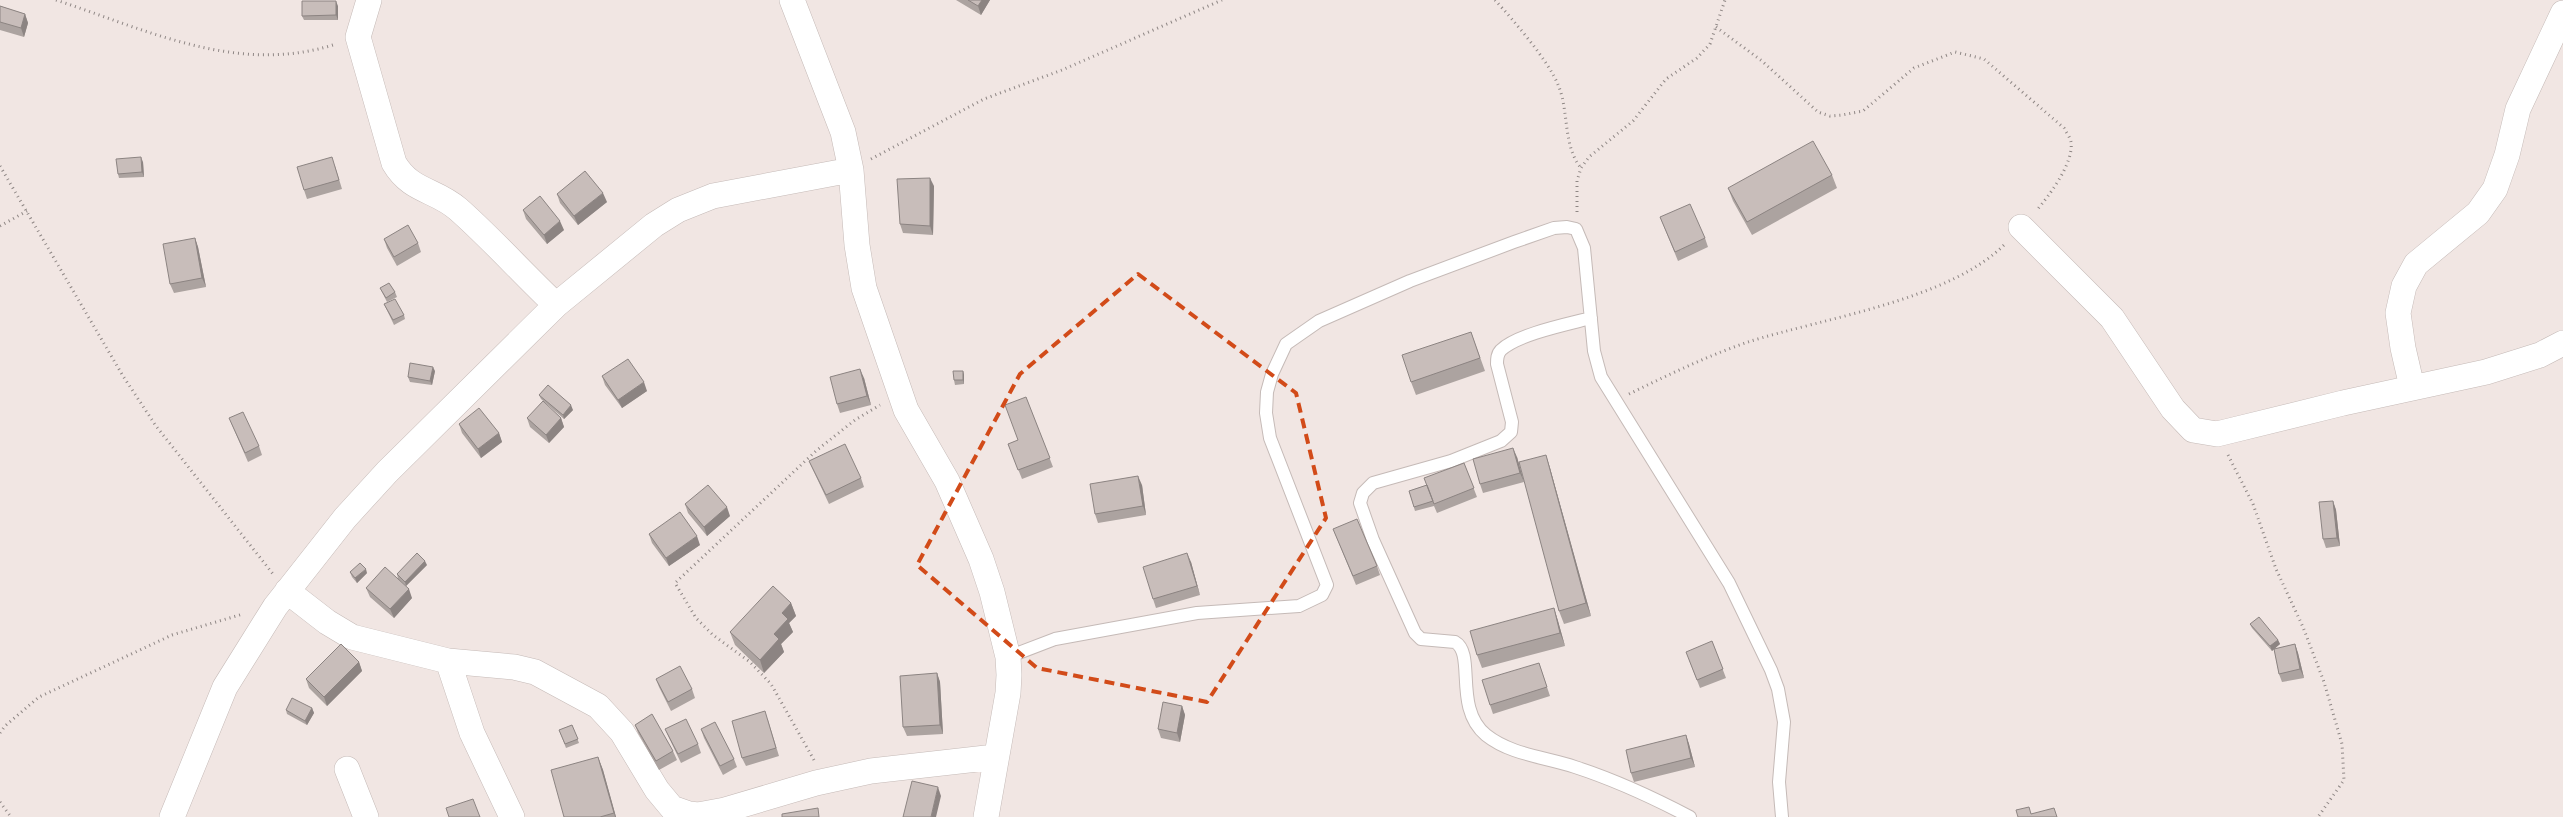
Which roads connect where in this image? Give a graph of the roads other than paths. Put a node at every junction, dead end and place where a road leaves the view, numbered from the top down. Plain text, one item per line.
1 (368, 0) edge
2 (792, 0) edge
3 (2563, 13) edge
4 (851, 170) junction
5 (2021, 228) road end
6 (556, 306) junction
7 (1591, 318) junction
8 (2563, 343) edge
9 (2412, 387) junction
10 (281, 600) junction
11 (1008, 657) junction
12 (448, 661) junction
13 (995, 757) junction
14 (346, 769) dead end
15 (172, 817) edge
16 (366, 817) edge
17 (512, 817) edge
18 (986, 817) edge
19 (1690, 817) edge
20 (1782, 817) edge

1 - 6 street
2 - 4 street
3 - 9 street
4 - 6 street
4 - 11 street
5 - 9 street
6 - 10 street
7 - 11 lane
7 - 19 lane
7 - 20 lane
8 - 9 street
10 - 12 street
10 - 15 street
11 - 13 street
12 - 13 street
12 - 17 street
13 - 18 street
14 - 16 street

